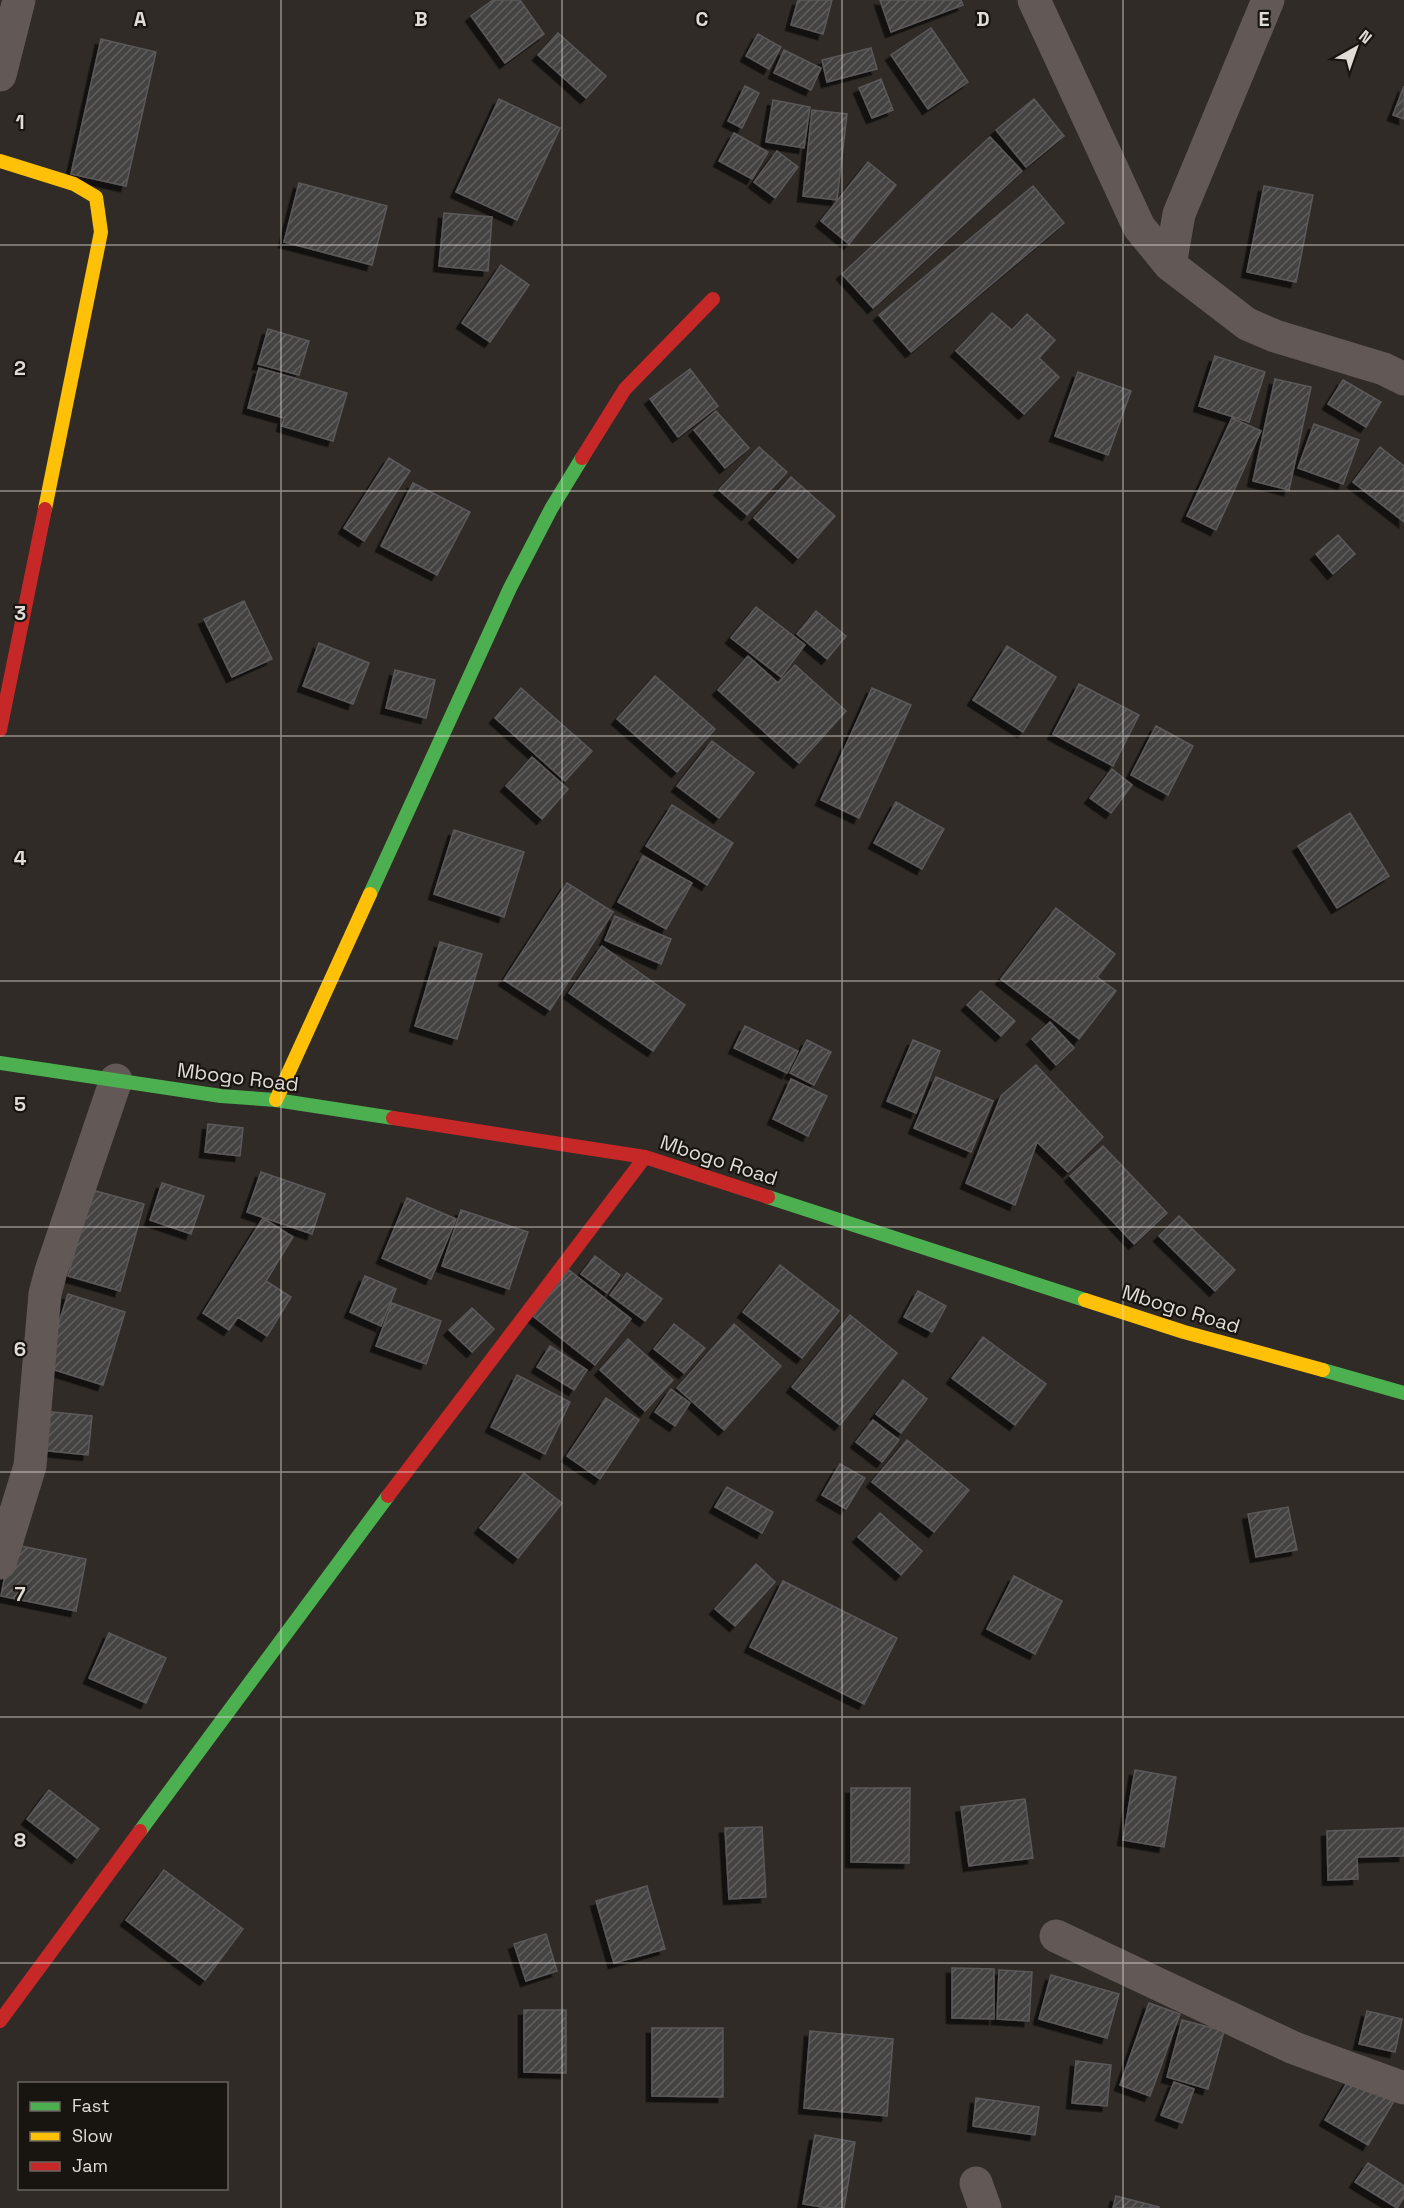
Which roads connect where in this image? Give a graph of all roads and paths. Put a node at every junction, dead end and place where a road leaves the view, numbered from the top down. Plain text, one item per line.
1 (19, 0) edge
2 (1034, 0) edge
3 (1268, 0) edge
4 (0, 75) edge
5 (0, 161) edge
6 (1170, 266) junction
7 (713, 299) dead end
8 (1404, 379) edge
9 (0, 730) edge
10 (0, 1063) edge
11 (116, 1080) junction
12 (276, 1100) junction
13 (645, 1157) junction
14 (1404, 1393) edge
15 (0, 1563) edge
16 (1056, 1936) dead end
17 (0, 2021) edge
18 (1404, 2088) edge

1 - 4 street
2 - 6 street
3 - 6 street
5 - 9 street
6 - 8 street
7 - 12 street
10 - 11 street, Mbogo Road
11 - 12 street, Mbogo Road
11 - 15 street
12 - 13 street, Mbogo Road
13 - 14 street, Mbogo Road
13 - 17 street
16 - 18 street

